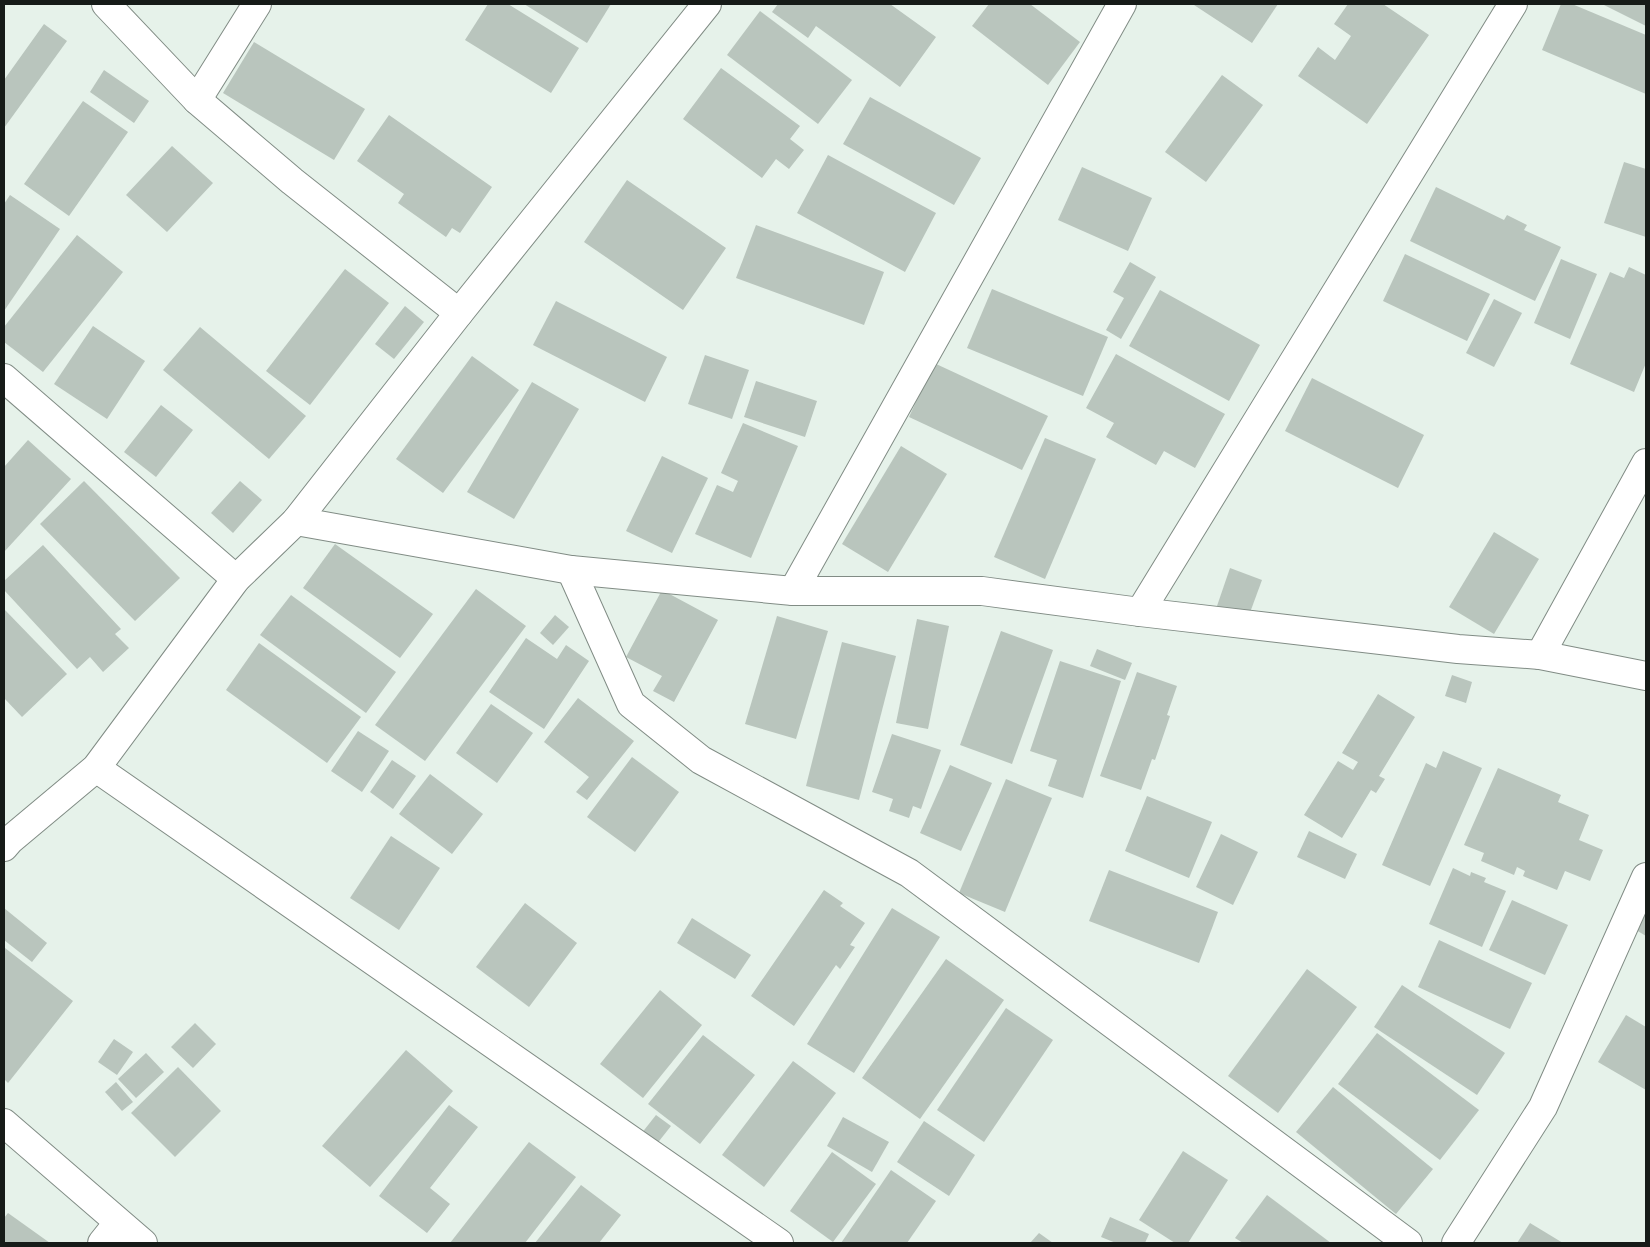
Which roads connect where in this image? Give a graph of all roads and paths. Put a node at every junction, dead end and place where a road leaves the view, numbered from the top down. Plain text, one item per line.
1 (106, 4) edge
2 (257, 4) edge
3 (707, 4) edge
4 (1122, 4) edge
5 (1513, 4) edge
6 (197, 100) junction
7 (459, 313) junction
8 (4, 378) edge
9 (1646, 463) edge
10 (296, 520) junction
11 (571, 570) junction
12 (236, 579) junction
13 (793, 591) junction
14 (1140, 612) junction
15 (1540, 655) junction
16 (1646, 676) edge
17 (96, 768) junction
18 (6, 841) edge
19 (1646, 877) edge
20 (4, 1123) edge
21 (110, 1233) edge
22 (143, 1243) edge
23 (779, 1243) edge
24 (1408, 1243) edge
25 (1456, 1243) edge

1 - 6 street
2 - 6 street
3 - 7 street
4 - 13 street
5 - 14 street
6 - 7 street
7 - 10 street
8 - 12 street
9 - 15 street
10 - 11 street
10 - 12 street
11 - 13 street
11 - 24 street
12 - 17 street
13 - 14 street
14 - 15 street
15 - 16 street
17 - 18 street
17 - 23 street
19 - 25 street
20 - 21 street
21 - 22 street

